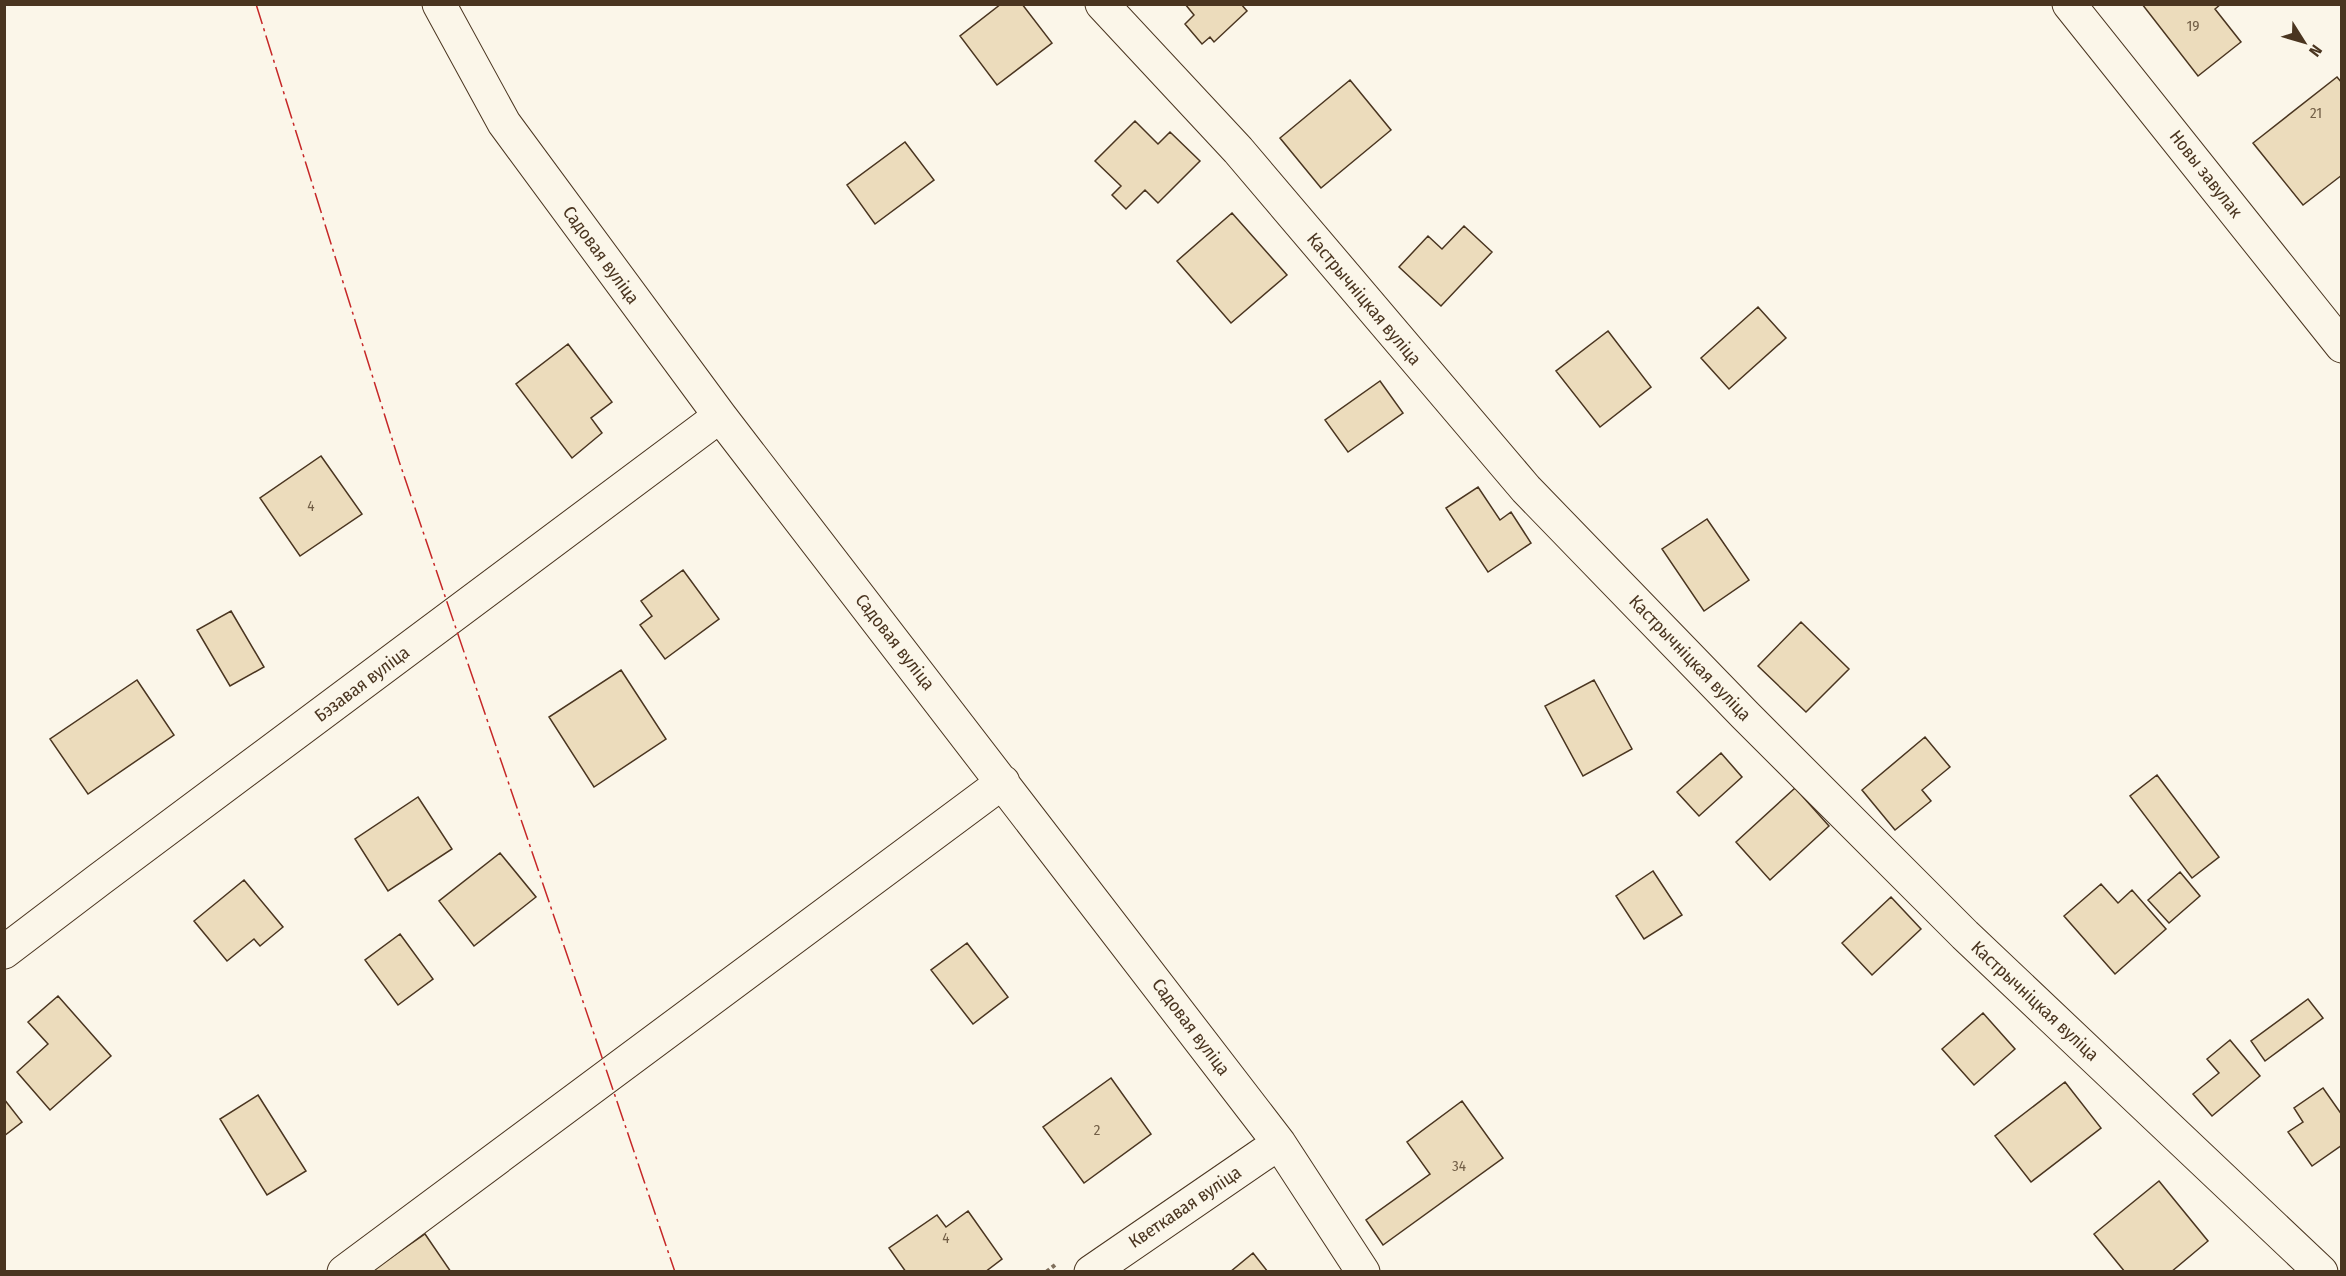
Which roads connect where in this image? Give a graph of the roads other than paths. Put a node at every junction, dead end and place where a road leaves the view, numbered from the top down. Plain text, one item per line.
1 (439, 4) edge
2 (1102, 4) edge
3 (2069, 4) edge
4 (2342, 346) edge
5 (720, 416) junction
6 (1003, 782) junction
7 (4, 952) edge
8 (1279, 1143) junction
9 (344, 1272) edge
10 (1090, 1272) edge
11 (1363, 1272) edge
12 (2321, 1272) edge

1 - 5 street, Садовая вуліца
2 - 12 street, Кастрычніцкая вуліца
3 - 4 street, Новы завулак
5 - 6 street, Садовая вуліца
5 - 7 street, Бэзавая вуліца
6 - 8 street, Садовая вуліца
6 - 9 street
8 - 10 street, Кветкавая вуліца
8 - 11 street, Садовая вуліца

